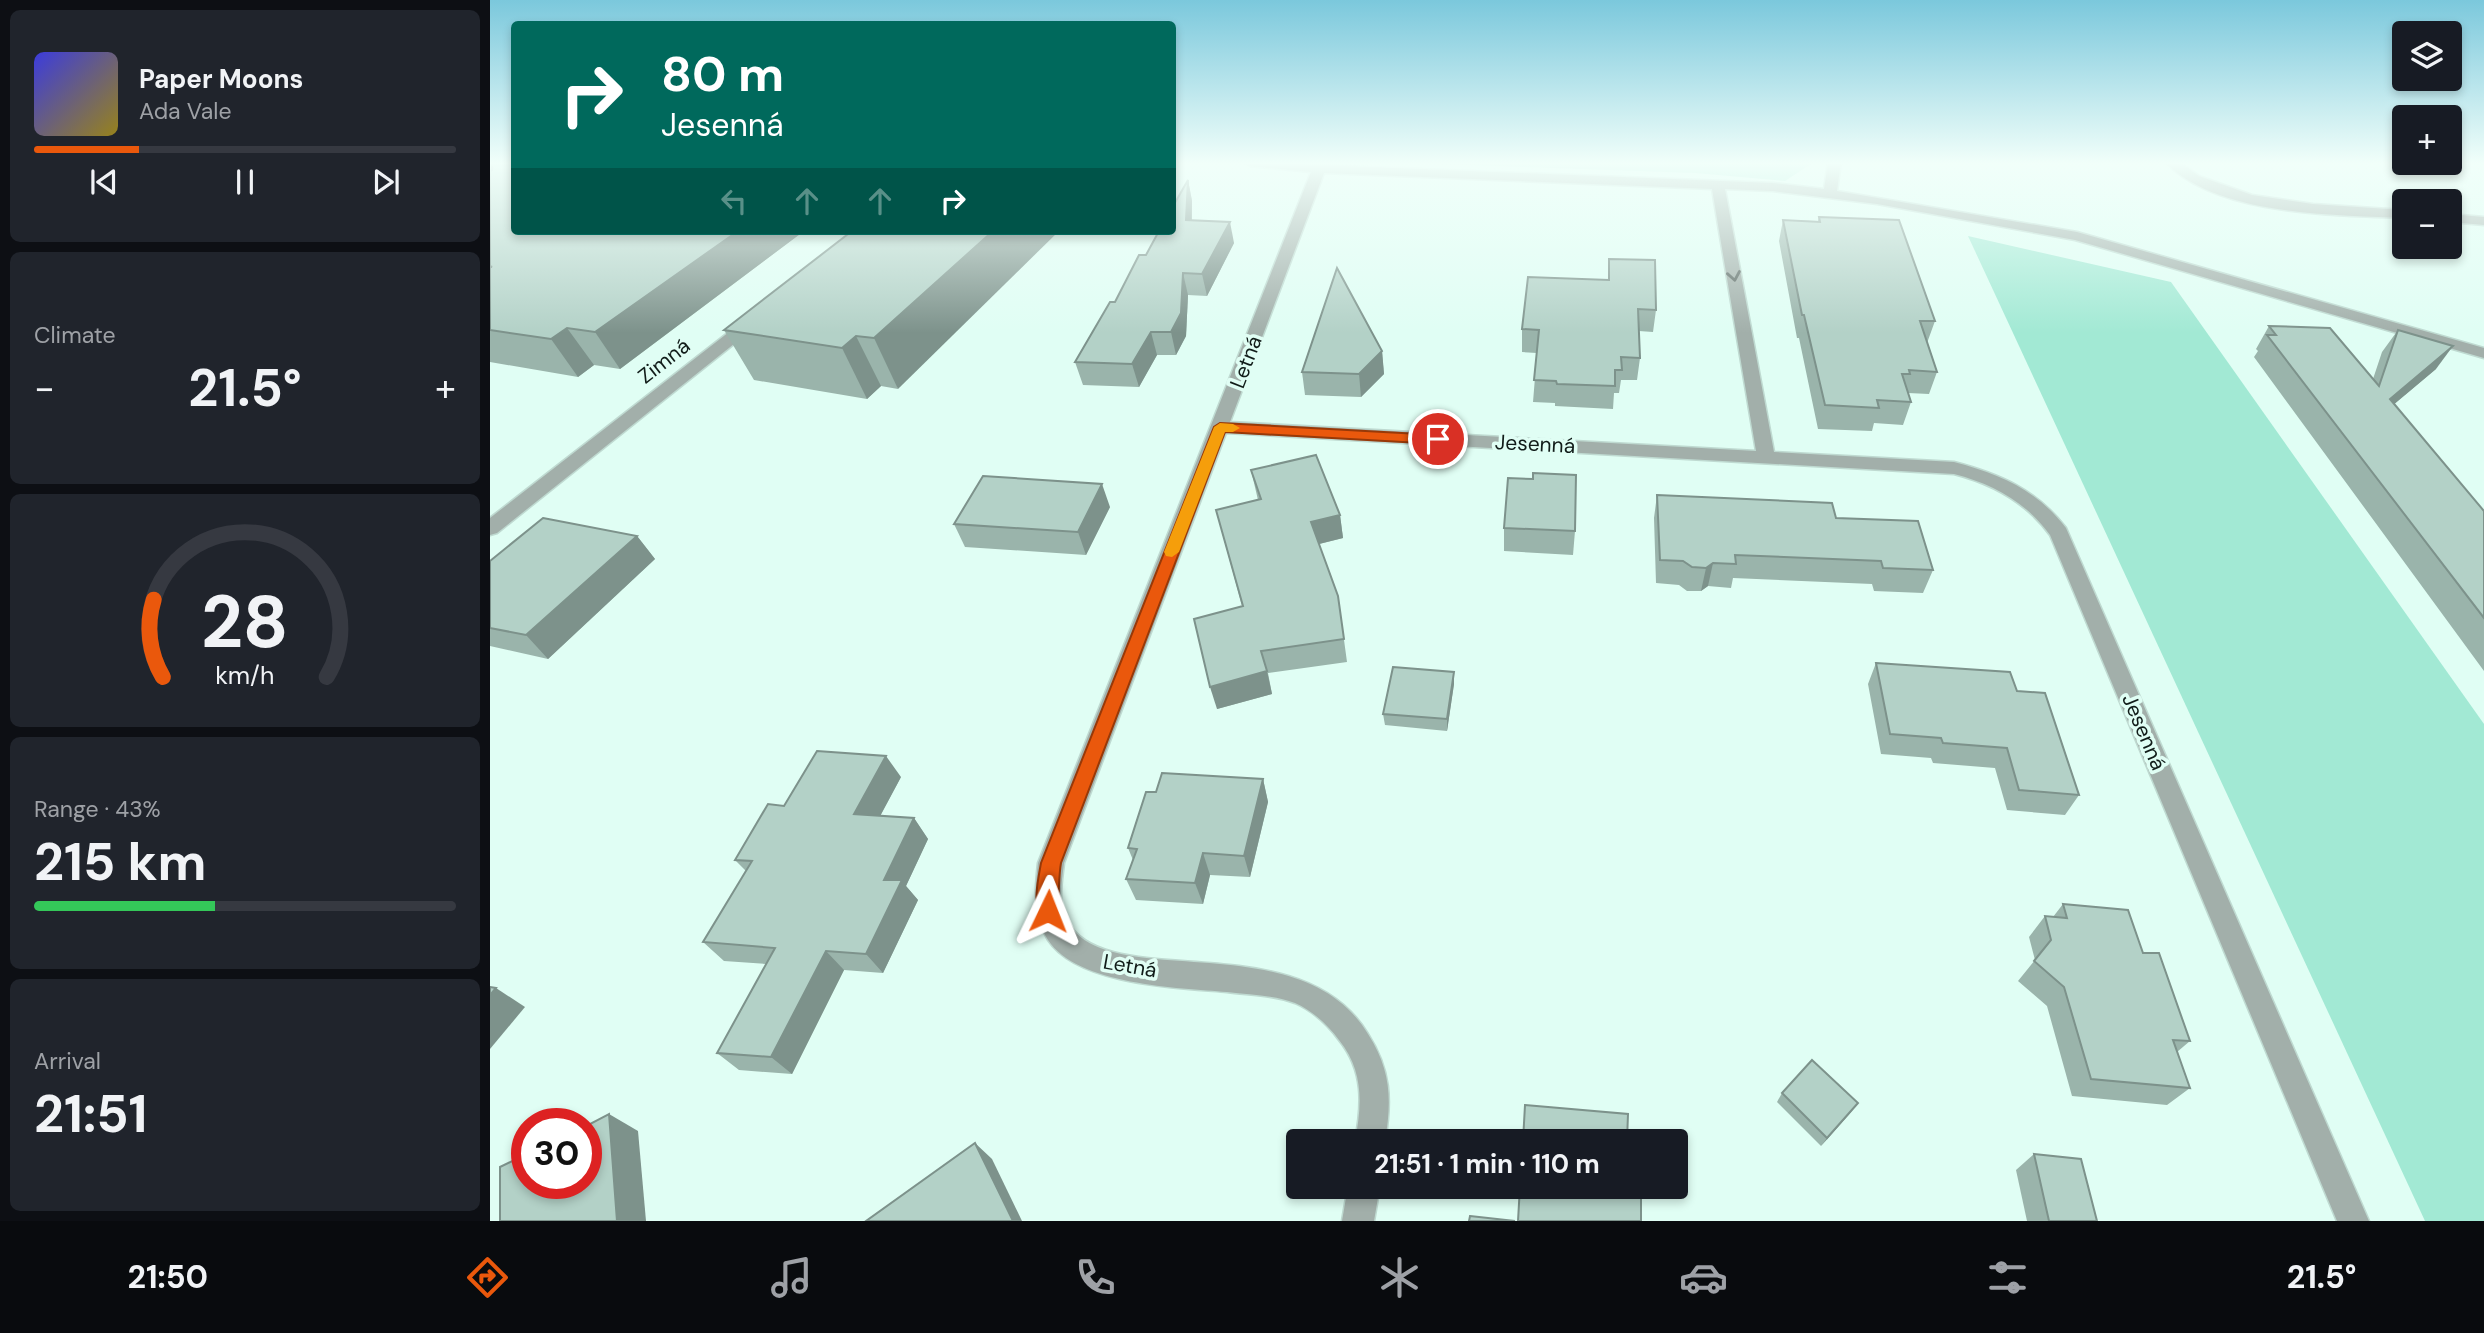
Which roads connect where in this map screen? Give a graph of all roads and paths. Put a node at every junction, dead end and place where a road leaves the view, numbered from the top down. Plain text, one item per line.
1 (1300, 219) edge
2 (1724, 219) edge
3 (1979, 219) edge
4 (2462, 219) edge
5 (2484, 221) edge
6 (769, 308) edge
7 (2484, 353) edge
8 (1220, 427) junction
9 (1766, 457) junction
10 (490, 528) edge
11 (1372, 1129) edge
12 (1362, 1199) edge
13 (1358, 1221) edge
14 (2353, 1221) edge

1 - 8 street, Letná
2 -> 9 street
3 - 7 street
4 - 5 street
6 - 10 street, Zimná
8 - 9 street, Jesenná
8 - 11 street, Letná
9 - 14 street, Jesenná
12 - 13 street

